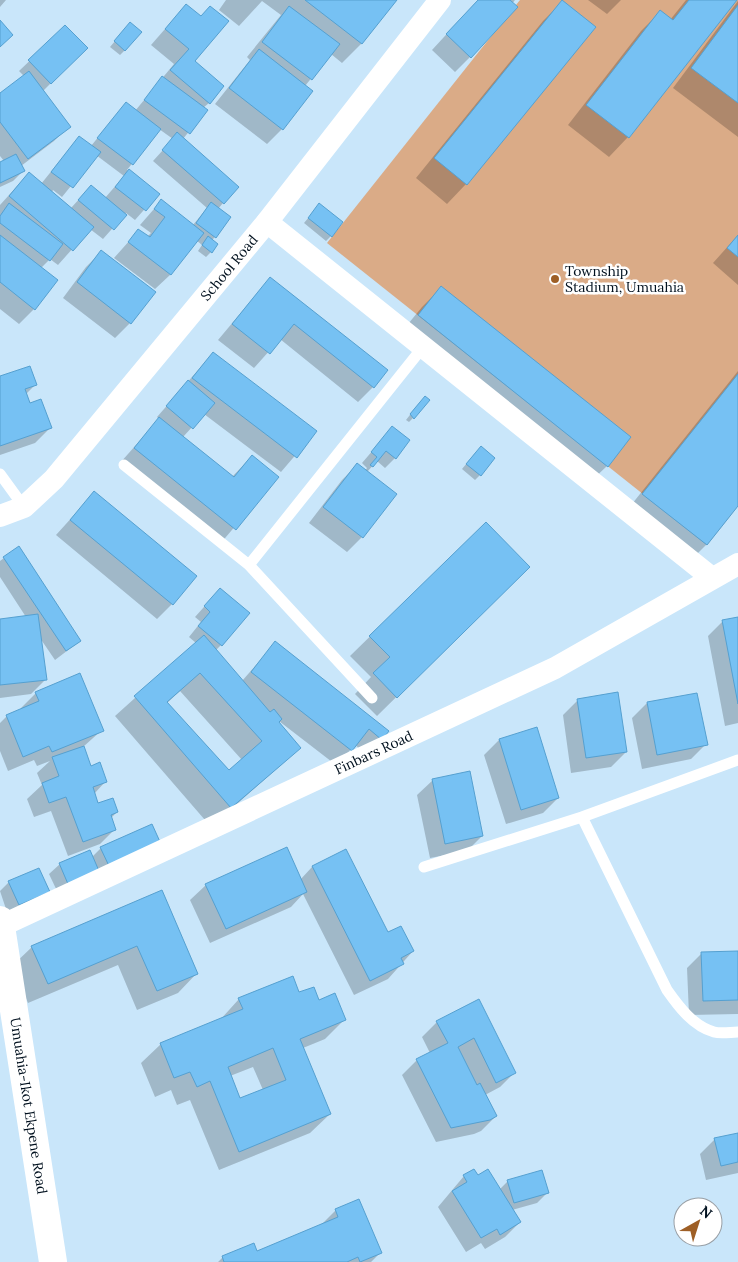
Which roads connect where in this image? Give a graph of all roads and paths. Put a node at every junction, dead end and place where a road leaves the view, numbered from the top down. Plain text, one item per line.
1 (440, 0) edge
2 (267, 222) junction
3 (423, 347) junction
4 (124, 465) dead end
5 (0, 474) edge
6 (24, 508) junction
7 (0, 516) edge
8 (738, 564) edge
9 (249, 565) junction
10 (712, 578) junction
11 (372, 698) dead end
12 (738, 760) edge
13 (582, 817) junction
14 (424, 866) dead end
15 (1, 923) edge
16 (738, 1032) edge
17 (53, 1262) edge

1 - 2 street, School Road
2 - 3 street
2 - 6 street, School Road
3 - 9 lane
3 - 10 street
4 - 9 lane
5 - 6 lane
6 - 7 street, School Road
8 - 10 street, Finbars Road
9 - 11 lane
10 - 15 street, Finbars Road
12 - 13 lane
13 - 14 lane
13 - 16 lane
15 - 17 main road, Umuahia-Ikot Ekpene Road

